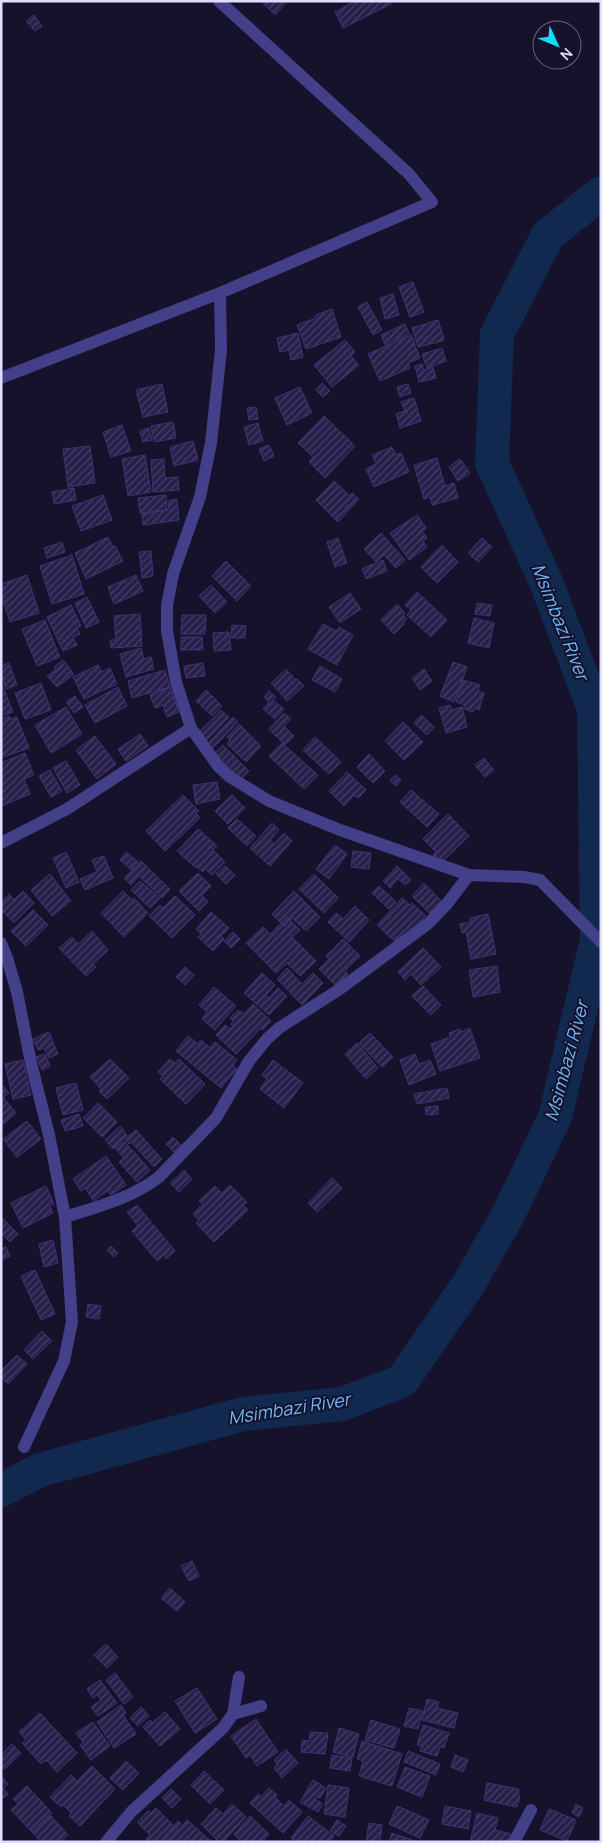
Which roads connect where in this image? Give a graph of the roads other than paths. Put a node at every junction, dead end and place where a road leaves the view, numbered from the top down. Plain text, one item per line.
1 (219, 1) edge
2 (220, 293) junction
3 (1, 378) edge
4 (191, 728) junction
5 (1, 843) edge
6 (469, 875) junction
7 (601, 942) edge
8 (1, 943) edge
9 (65, 1217) junction
10 (24, 1447) dead end
11 (239, 1677) dead end
12 (261, 1706) dead end
13 (233, 1714) junction
14 (531, 1810) dead end
15 (106, 1842) edge
16 (514, 1842) edge

1 - 2 street
2 - 3 street
2 - 4 street
4 - 5 street
4 - 6 street
6 - 7 street
6 - 9 street
8 - 9 street
9 - 10 street
11 - 13 street
12 - 13 street
13 - 15 street
14 - 16 street

